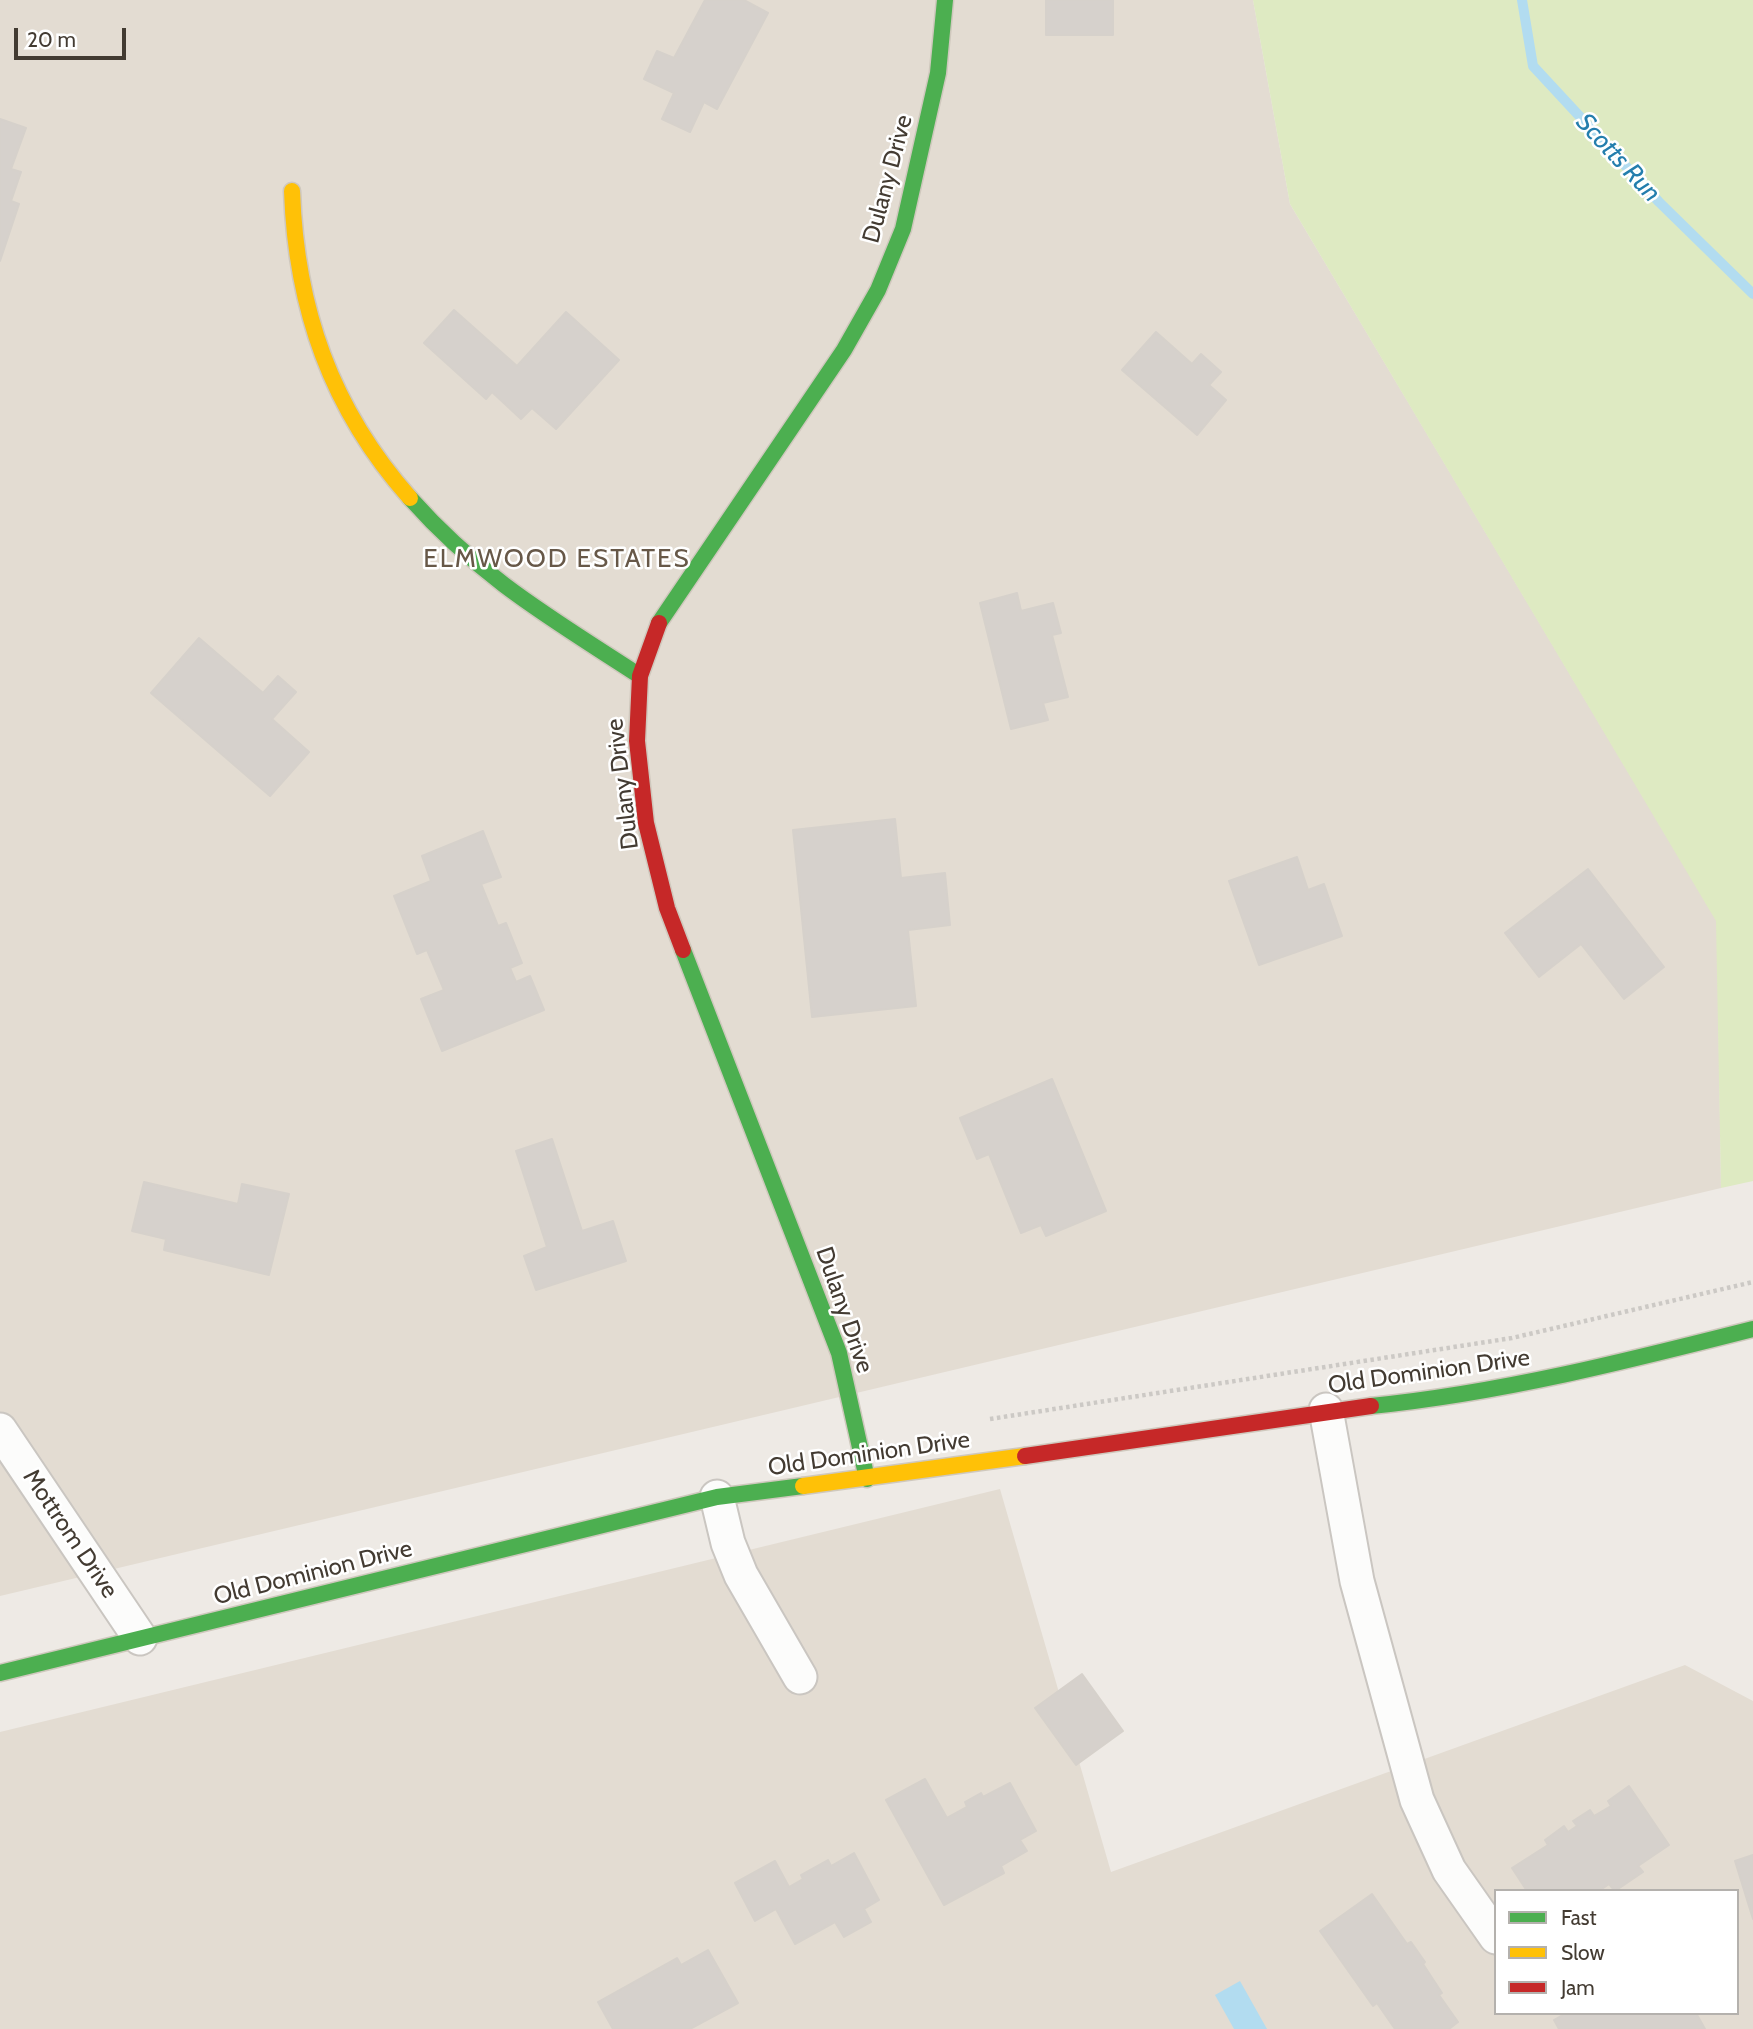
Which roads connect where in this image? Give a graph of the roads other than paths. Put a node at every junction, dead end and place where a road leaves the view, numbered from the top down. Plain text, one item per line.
1 (945, 0) edge
2 (292, 191) dead end
3 (640, 676) junction
4 (1753, 1329) edge
5 (1326, 1410) junction
6 (0, 1430) edge
7 (867, 1479) junction
8 (717, 1497) junction
9 (140, 1638) junction
10 (0, 1673) edge
11 (800, 1677) dead end
12 (1494, 1934) edge

1 - 3 street, Dulany Drive
2 - 3 street
3 - 7 street, Dulany Drive
4 - 5 street, Old Dominion Drive
5 - 7 street, Old Dominion Drive
5 - 12 street
6 - 9 street, Mottrom Drive
7 - 8 street, Old Dominion Drive
8 - 9 street, Old Dominion Drive
8 - 11 street
9 - 10 street, Old Dominion Drive

